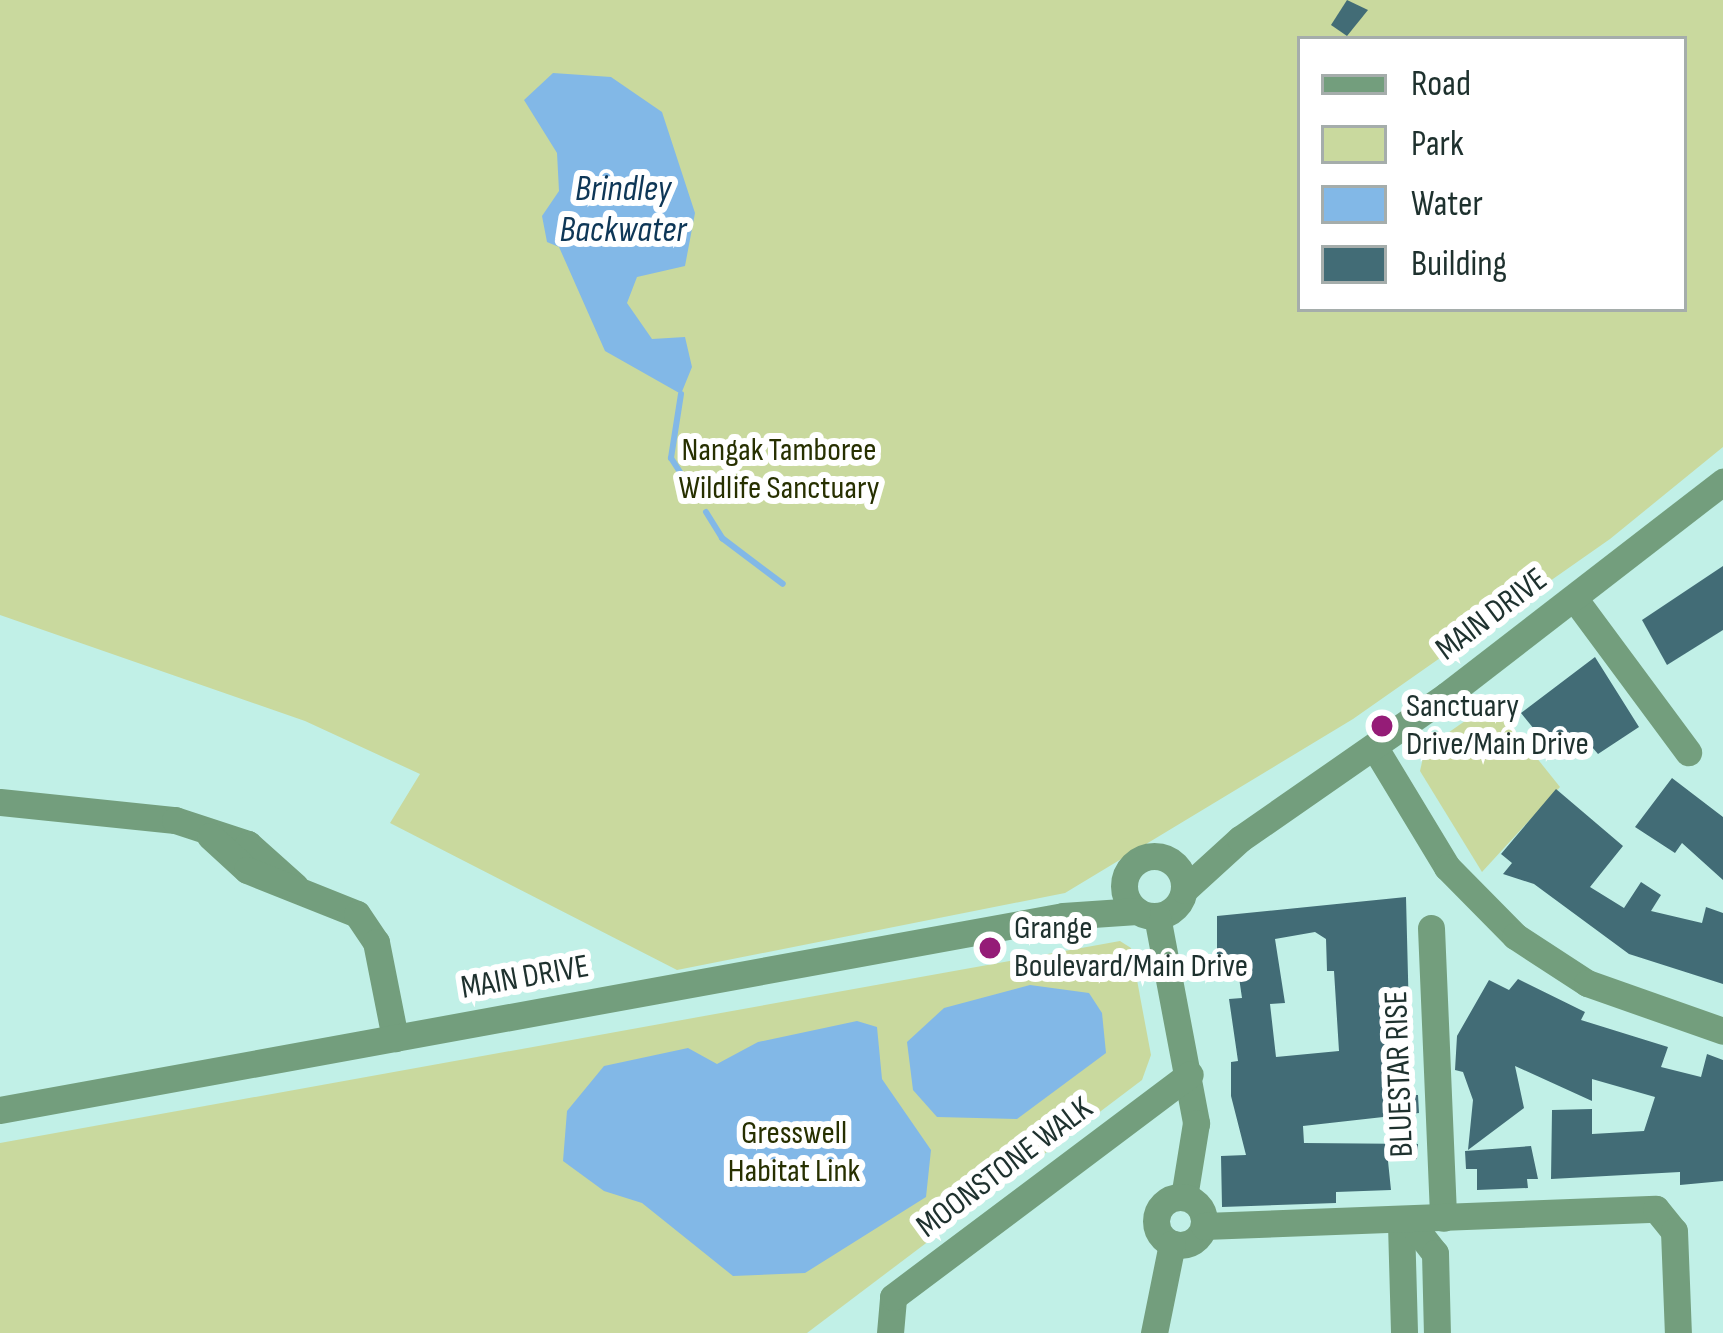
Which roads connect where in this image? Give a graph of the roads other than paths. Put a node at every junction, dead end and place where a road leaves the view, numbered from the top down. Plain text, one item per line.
1 (1723, 482) edge
2 (1574, 598) junction
3 (1375, 748) junction
4 (1688, 752) dead end
5 (0, 802) edge
6 (1240, 839) junction
7 (1167, 859) junction
8 (1123, 884) junction
9 (1184, 890) junction
10 (1147, 914) junction
11 (1063, 916) junction
12 (1431, 928) dead end
13 (1723, 1031) edge
14 (395, 1038) junction
15 (1190, 1075) junction
16 (0, 1110) edge
17 (1184, 1197) junction
18 (1443, 1218) junction
19 (1407, 1224) junction
20 (1204, 1226) junction
21 (1172, 1244) junction
22 (890, 1333) edge
23 (1154, 1333) edge
24 (1404, 1333) edge
25 (1437, 1333) edge
26 (1678, 1333) edge

1 - 2 street, MAIN DRIVE
2 - 3 street, MAIN DRIVE
2 - 4 street
3 - 6 street, MAIN DRIVE
3 - 13 street
5 - 14 street
6 - 7 street, MAIN DRIVE
6 - 9 street, MAIN DRIVE
7 - 8 street
7 - 9 street
8 - 10 street
8 - 11 street, MAIN DRIVE
9 - 10 street
10 - 11 street, MAIN DRIVE
10 - 15 street
11 - 14 street, MAIN DRIVE
12 - 18 street, BLUESTAR RISE
14 - 16 street, MAIN DRIVE
15 - 17 street
15 - 22 street, MOONSTONE WALK
17 - 20 street
17 - 21 street
18 - 19 street
18 - 26 street
19 - 20 street
19 - 24 street
19 - 25 street
20 - 21 street
21 - 23 street

